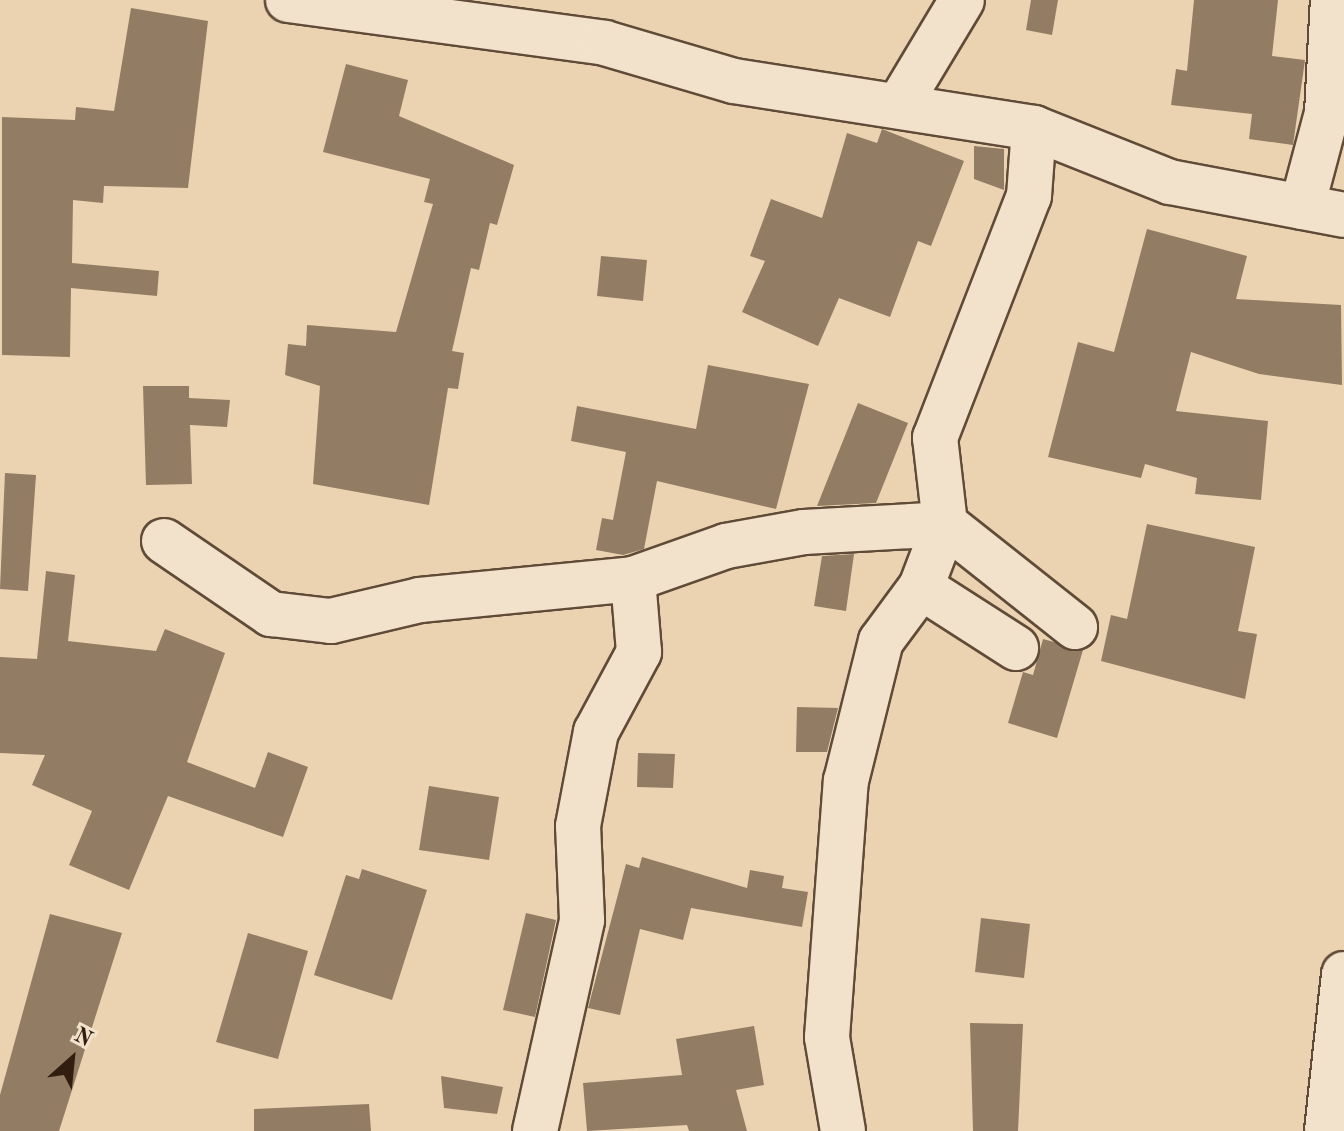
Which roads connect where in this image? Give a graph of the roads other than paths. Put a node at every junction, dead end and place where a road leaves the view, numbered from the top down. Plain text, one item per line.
1 (288, 0) edge
2 (962, 0) edge
3 (1333, 0) edge
4 (899, 105) junction
5 (1034, 128) junction
6 (1302, 207) junction
7 (1344, 215) edge
8 (945, 524) junction
9 (164, 541) dead end
10 (633, 579) junction
11 (921, 587) junction
12 (1075, 627) dead end
13 (1016, 648) dead end
14 (1344, 974) edge
15 (535, 1131) edge
16 (843, 1131) edge
17 (1327, 1131) edge

1 - 4 street
2 - 4 street
3 - 6 street
4 - 5 street
5 - 6 street
5 - 8 street
6 - 7 street
8 - 10 street
8 - 11 street
8 - 12 street
9 - 10 street
10 - 15 street
11 - 13 street
11 - 16 street
14 - 17 street

